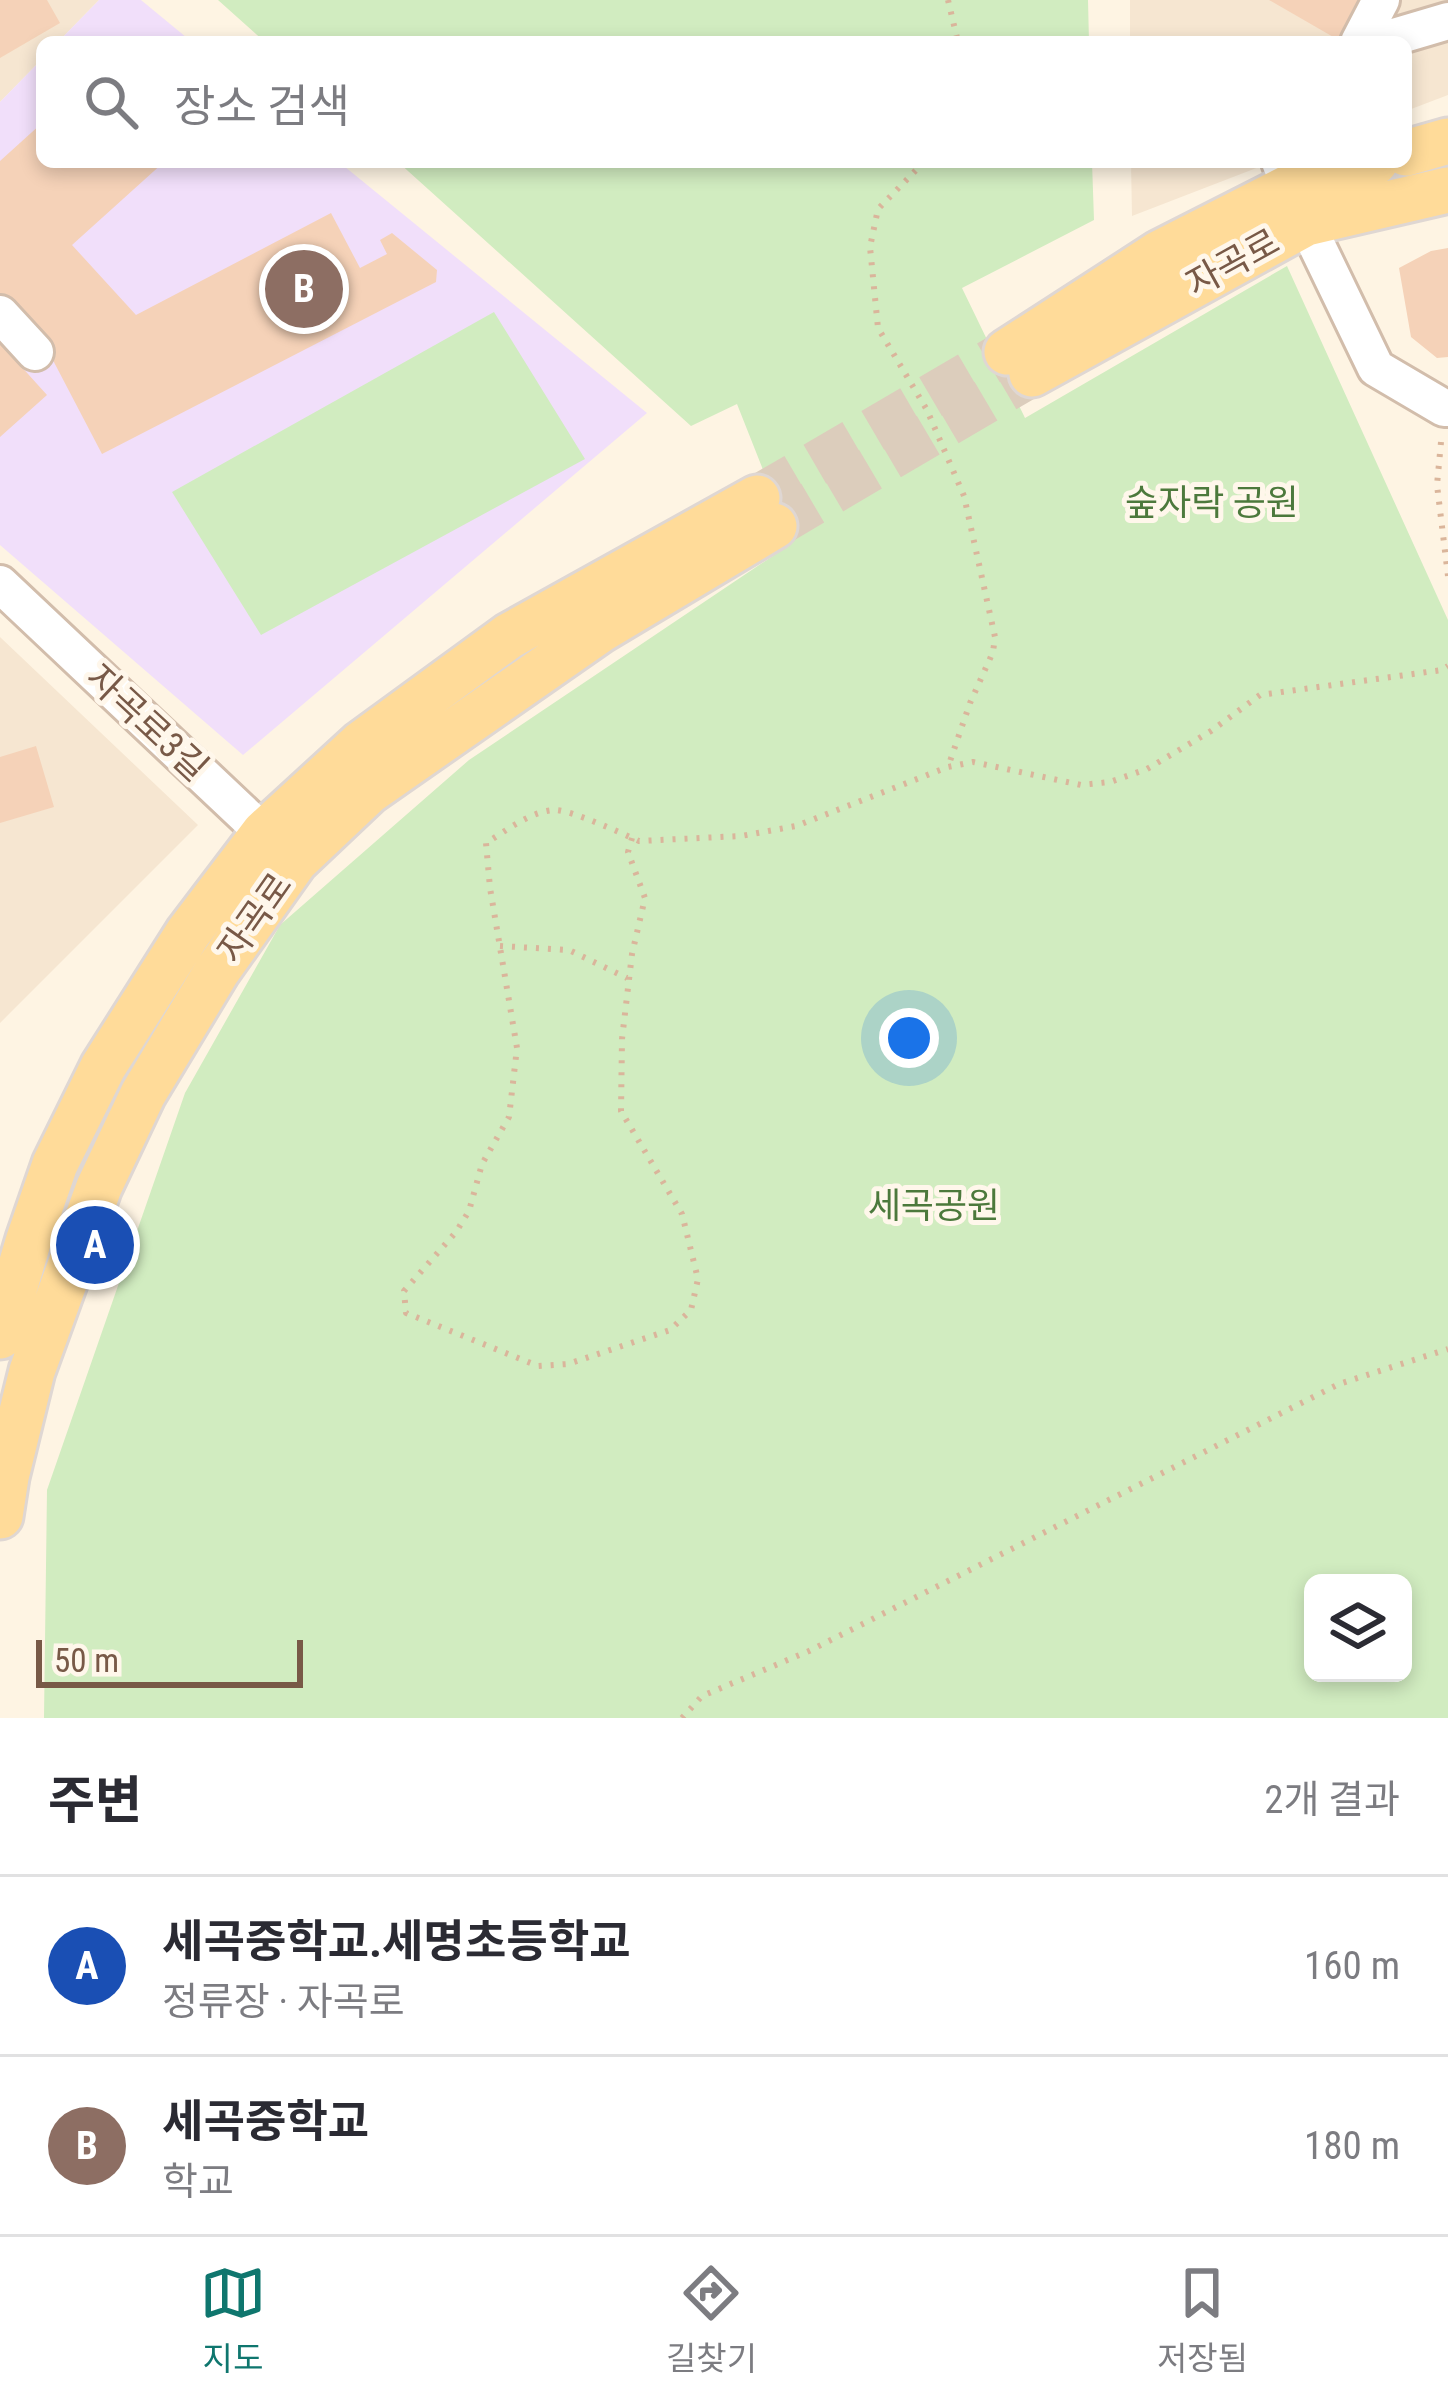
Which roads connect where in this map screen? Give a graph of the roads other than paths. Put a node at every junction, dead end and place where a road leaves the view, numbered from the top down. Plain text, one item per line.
1 (1381, 0) edge
2 (1448, 21) edge
3 (1362, 36) edge
4 (1397, 36) edge
5 (1448, 141) edge
6 (1412, 151) edge
7 (1358, 168) edge
8 (1448, 190) edge
9 (1292, 191) edge
10 (0, 314) edge
11 (34, 352) dead end
12 (1019, 363) tunnel mouth
13 (1446, 408) edge
14 (765, 512) tunnel mouth
15 (0, 584) edge
16 (279, 847) junction
17 (0, 1336) edge
18 (0, 1516) edge

1 - 3 street
2 - 4 street
5 - 6 main road
7 - 9 main road, 자곡로
8 - 9 main road, 자곡로
9 - 12 main road, 자곡로
9 - 13 street
10 - 11 street
14 - 16 main road, 자곡로
15 - 16 street, 자곡로3길
16 - 17 main road, 자곡로
16 - 18 main road, 자곡로

